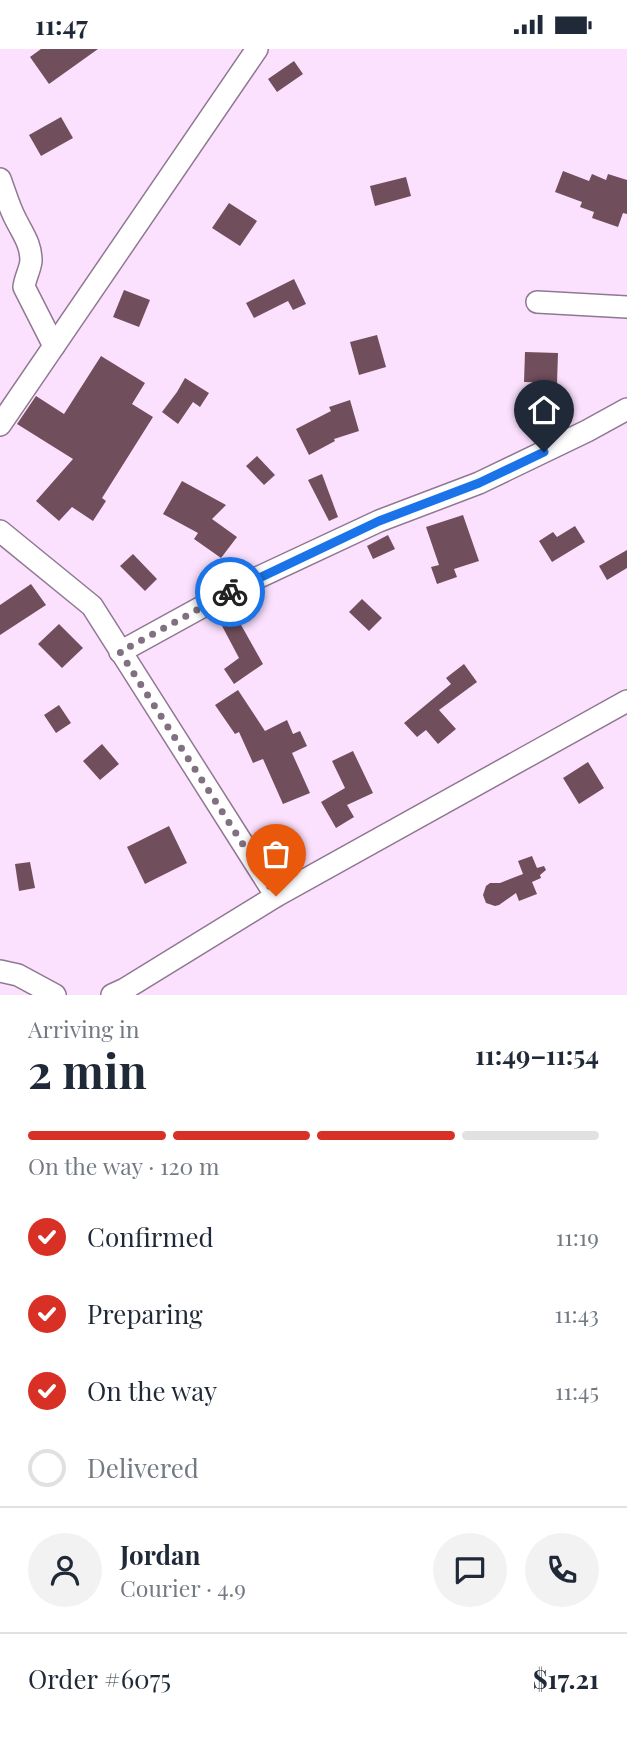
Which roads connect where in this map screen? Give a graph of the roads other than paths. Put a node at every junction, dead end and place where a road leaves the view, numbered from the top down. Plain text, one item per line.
1 (257, 49) edge
2 (0, 179) edge
3 (537, 302) dead end
4 (627, 307) edge
5 (54, 346) junction
6 (627, 409) edge
7 (0, 425) edge
8 (0, 531) edge
9 (120, 652) junction
10 (627, 701) edge
11 (276, 896) junction
12 (0, 971) edge
13 (55, 995) edge
14 (112, 995) edge

1 - 5 street
2 - 5 street
3 - 4 street
5 - 7 street
6 - 9 street
8 - 9 street
9 - 11 street
10 - 11 street
11 - 14 street
12 - 13 street

